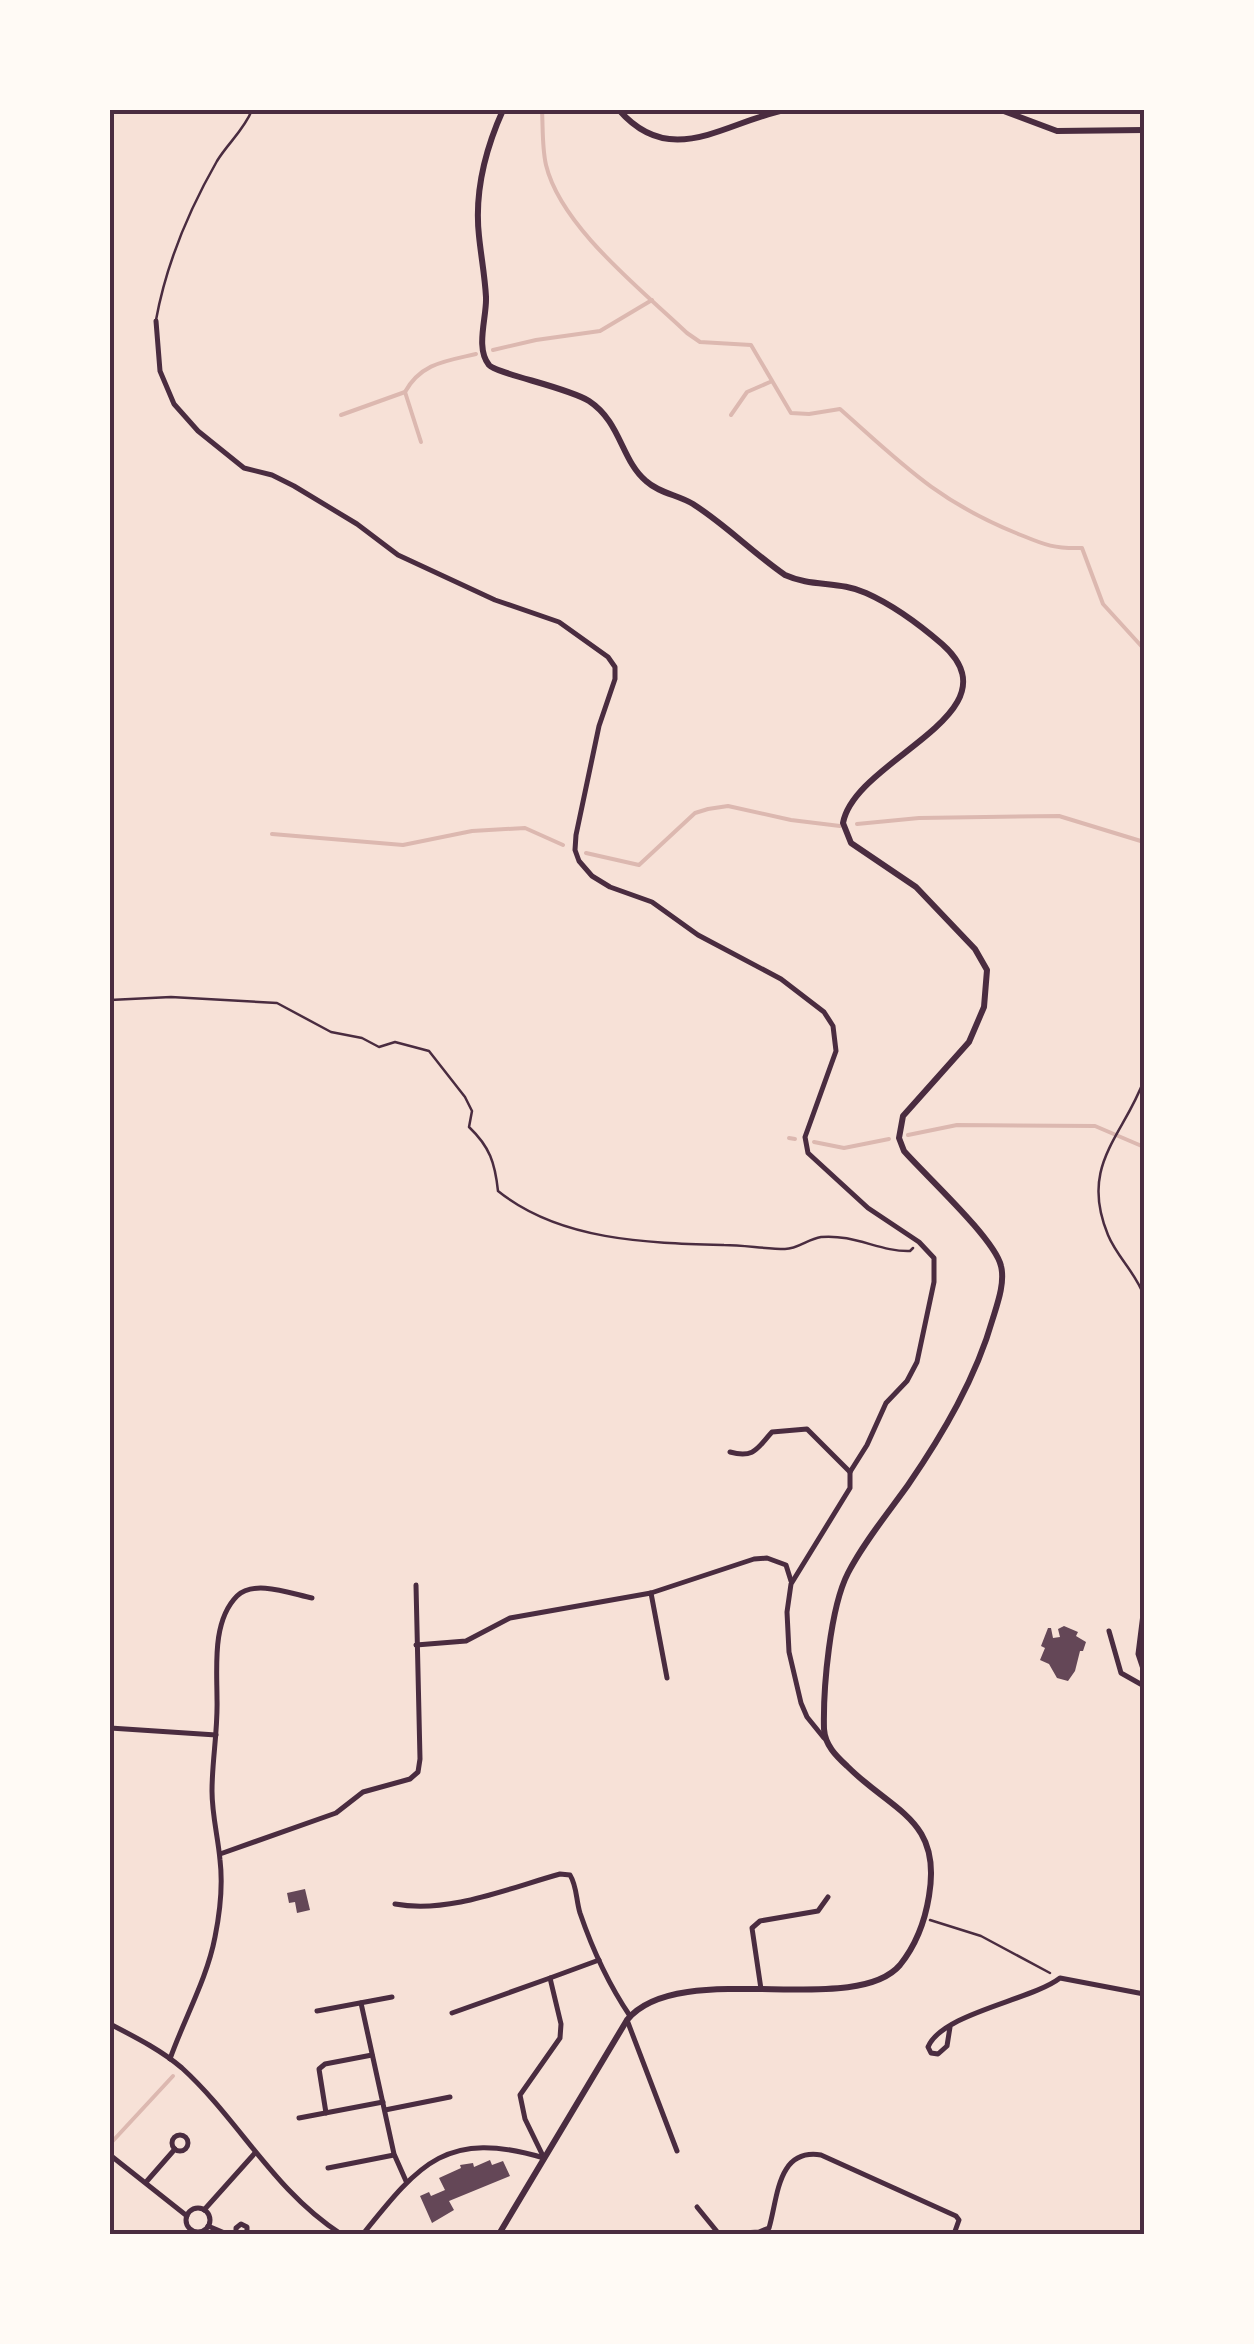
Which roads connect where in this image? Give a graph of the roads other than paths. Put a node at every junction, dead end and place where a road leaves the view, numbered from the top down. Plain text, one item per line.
1 (252, 110) edge
2 (503, 110) edge
3 (619, 110) edge
4 (786, 110) edge
5 (1001, 110) edge
6 (1144, 130) edge
7 (156, 321) joint
8 (730, 1452) dead end
9 (850, 1472) junction
10 (792, 1584) junction
11 (416, 1585) dead end
12 (651, 1593) junction
13 (312, 1598) dead end
14 (1144, 1606) edge
15 (1110, 1631) dead end
16 (416, 1646) junction
17 (1144, 1672) edge
18 (667, 1678) dead end
19 (1144, 1686) edge
20 (110, 1728) edge
21 (216, 1735) junction
22 (826, 1740) junction
23 (220, 1854) junction
24 (828, 1897) dead end
25 (395, 1904) dead end
26 (600, 1960) junction
27 (550, 1978) junction
28 (761, 1989) junction
29 (1144, 1994) edge
30 (392, 1997) dead end
31 (361, 2003) junction
32 (317, 2012) dead end
33 (452, 2014) dead end
34 (628, 2018) junction
35 (110, 2024) edge
36 (950, 2027) junction
37 (372, 2055) junction
38 (170, 2060) junction
39 (450, 2097) dead end
40 (384, 2106) junction
41 (326, 2113) junction
42 (299, 2118) dead end
43 (534, 2142) junction
44 (174, 2149) dead end
45 (677, 2151) dead end
46 (256, 2153) junction
47 (394, 2154) junction
48 (530, 2154) junction
49 (110, 2155) edge
50 (544, 2158) junction
51 (328, 2168) dead end
52 (406, 2181) junction
53 (146, 2182) junction
54 (697, 2207) dead end
55 (204, 2210) junction
56 (187, 2216) junction
57 (208, 2226) junction
58 (197, 2233) edge
59 (227, 2234) edge
60 (236, 2234) edge
61 (248, 2234) edge
62 (340, 2234) edge
63 (363, 2234) edge
64 (498, 2234) edge
65 (723, 2234) edge
66 (954, 2234) edge

1 - 7 lane
2 - 22 street
3 - 4 street
5 - 6 street
7 - 9 street
8 - 9 street
9 - 10 street
10 - 12 street
10 - 22 street
11 - 16 street
12 - 16 street
12 - 18 street
13 - 21 street
14 - 17 street
15 - 19 street
16 - 23 street
20 - 21 street
21 - 23 street
22 - 28 street
23 - 38 street
24 - 28 street
25 - 26 street
26 - 27 street
26 - 34 street
27 - 33 street
27 - 43 street
28 - 34 street
29 - 36 street
30 - 31 street
31 - 32 street
31 - 37 street
34 - 45 street
34 - 50 street
35 - 38 street
36 - 36 street
37 - 40 street
37 - 41 street
38 - 46 street
39 - 40 street
40 - 41 street
40 - 47 street
41 - 42 street
43 - 48 street
43 - 50 street
44 - 53 street
46 - 55 street
46 - 62 street
47 - 51 street
47 - 52 street
48 - 50 street
48 - 52 street
49 - 53 street
50 - 64 street
52 - 63 street
53 - 56 street
54 - 65 street
55 - 56 street
55 - 57 street
56 - 58 street
57 - 58 street
57 - 59 street
60 - 61 street
65 - 66 street

